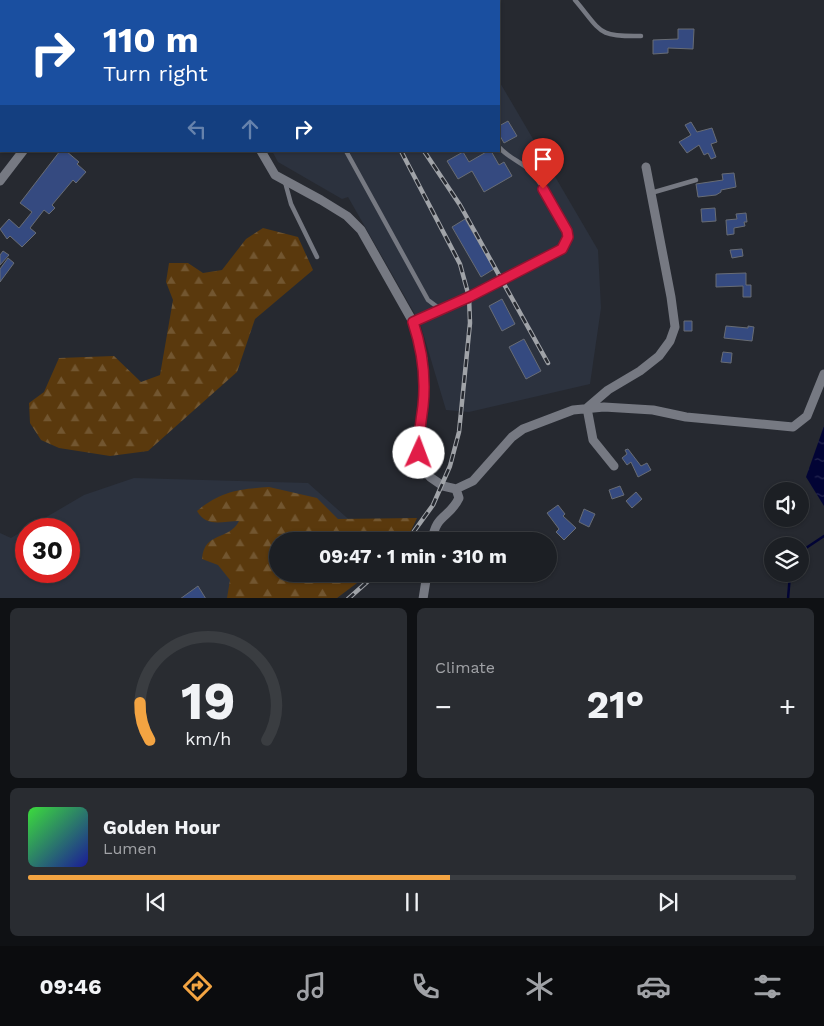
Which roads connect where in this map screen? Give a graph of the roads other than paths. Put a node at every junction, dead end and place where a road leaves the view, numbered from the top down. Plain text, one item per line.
1 (575, 0) edge
2 (641, 36) dead end
3 (500, 148) edge
4 (22, 152) edge
5 (262, 152) edge
6 (347, 152) edge
7 (646, 167) dead end
8 (285, 180) junction
9 (696, 180) dead end
10 (0, 181) edge
11 (651, 193) junction
12 (317, 257) dead end
13 (440, 309) junction
14 (413, 322) junction
15 (824, 374) edge
16 (587, 408) junction
17 (614, 466) dead end
18 (456, 489) junction
19 (434, 532) edge
20 (425, 582) edge
21 (423, 598) edge

1 - 2 lane
3 - 13 lane
4 - 10 street
5 - 8 street
6 - 13 lane
7 - 11 street
8 - 12 lane
8 - 14 street
9 - 11 lane
11 - 16 street
13 - 14 lane
14 - 18 street
15 - 16 street
16 - 17 street
16 - 18 street
18 - 19 street
20 - 21 street

